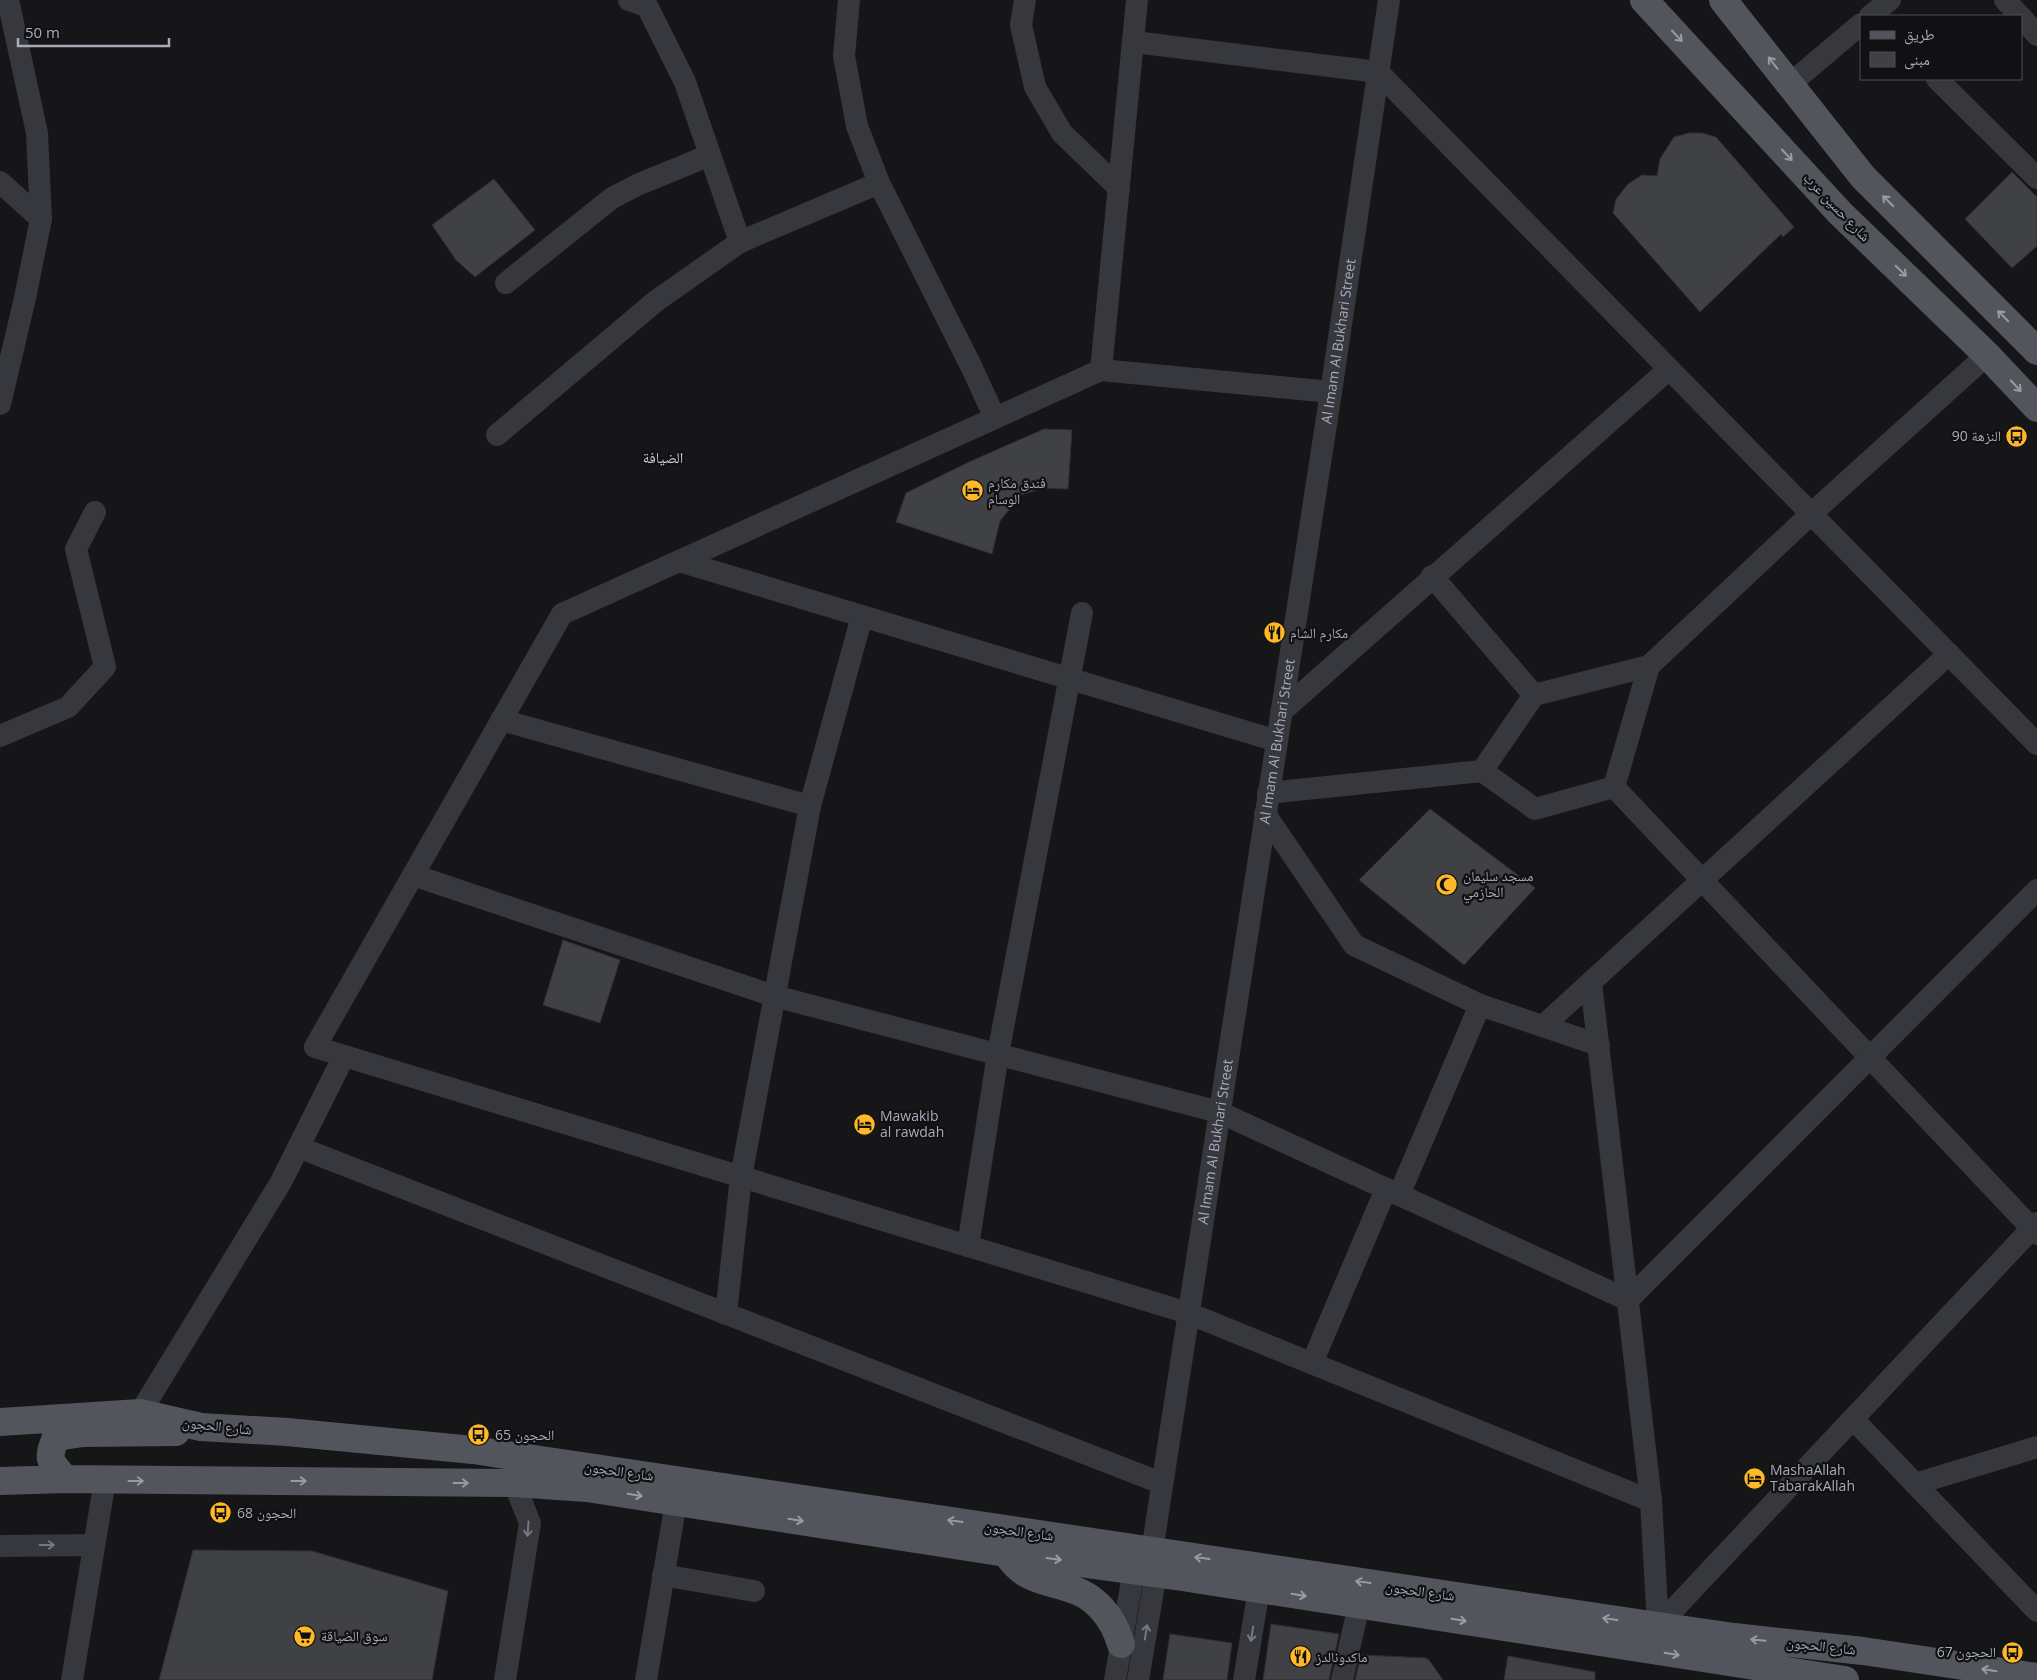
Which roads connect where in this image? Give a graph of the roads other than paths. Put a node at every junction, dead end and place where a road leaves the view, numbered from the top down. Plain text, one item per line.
1 (8, 0) edge
2 (849, 0) edge
3 (1025, 0) edge
4 (1138, 0) edge
5 (1389, 0) edge
6 (1644, 0) edge
7 (1723, 0) edge
8 (2005, 0) edge
9 (642, 2) edge
10 (2028, 20) edge
11 (1860, 26) edge
12 (1134, 42) junction
13 (1378, 72) junction
14 (1938, 80) edge
15 (1790, 84) junction
16 (710, 155) junction
17 (2037, 178) edge
18 (0, 182) edge
19 (879, 182) junction
20 (1119, 188) junction
21 (41, 219) junction
22 (740, 242) junction
23 (506, 283) dead end
24 (2037, 351) edge
25 (1987, 355) junction
26 (1669, 369) junction
27 (1100, 370) junction
28 (1330, 392) junction
29 (0, 404) edge
30 (2037, 408) edge
31 (995, 418) junction
32 (497, 435) dead end
33 (95, 512) dead end
34 (1811, 514) junction
35 (679, 561) junction
36 (1432, 576) junction
37 (1082, 613) dead end
38 (862, 616) junction
39 (1949, 654) junction
40 (1649, 666) junction
41 (1068, 677) junction
42 (1534, 695) junction
43 (1281, 712) junction
44 (501, 720) junction
45 (0, 736) edge
46 (1276, 740) junction
47 (2037, 744) edge
48 (1482, 771) junction
49 (1614, 787) junction
50 (1267, 804) junction
51 (810, 806) junction
52 (413, 875) junction
53 (1702, 880) junction
54 (2037, 890) edge
55 (1591, 983) junction
56 (774, 996) junction
57 (1480, 1005) junction
58 (1543, 1026) junction
59 (1599, 1045) junction
60 (998, 1054) junction
61 (344, 1056) junction
62 (1870, 1057) junction
63 (1219, 1112) junction
64 (298, 1148) junction
65 (741, 1177) junction
66 (1393, 1192) junction
67 (2035, 1229) edge
68 (968, 1246) junction
69 (1628, 1300) junction
70 (1188, 1312) junction
71 (726, 1314) junction
72 (1312, 1363) junction
73 (140, 1413) junction
74 (1853, 1419) junction
75 (0, 1422) edge
76 (201, 1427) junction
77 (2037, 1447) edge
78 (65, 1479) junction
79 (105, 1480) junction
80 (0, 1481) edge
81 (514, 1483) junction
82 (1161, 1483) junction
83 (1915, 1484) junction
84 (1651, 1501) junction
85 (676, 1502) junction
86 (94, 1545) junction
87 (0, 1546) edge
88 (1006, 1553) junction
89 (1147, 1564) junction
90 (663, 1575) junction
91 (1259, 1589) junction
92 (754, 1591) dead end
93 (1359, 1604) junction
94 (2037, 1611) edge
95 (1658, 1626) junction
96 (1121, 1644) junction
97 (1729, 1672) edge
98 (2037, 1677) edge
99 (72, 1680) edge
100 (505, 1680) edge
101 (646, 1680) edge
102 (1115, 1680) edge
103 (1138, 1680) edge
104 (1244, 1680) edge
105 (1342, 1680) edge
106 (1845, 1680) edge

1 - 21 street
2 - 19 street
3 - 20 street
4 - 12 street
5 - 13 street, Al Imam Al Bukhari Street
6 -> 25 main road, شارع حسين عرب
15 -> 7 main road
8 - 10 street
9 - 16 street
11 - 15 street
12 - 13 street
12 - 20 street
13 - 26 street
13 - 28 street, Al Imam Al Bukhari Street
14 - 17 street
24 -> 15 main road
16 - 22 street
16 - 23 street
18 - 21 street
19 - 22 street
19 - 31 street
20 - 27 street
21 - 29 street
22 - 32 street
25 -> 30 main road, شارع حسين عرب
25 - 34 street
26 - 34 street
26 - 36 street
27 - 28 street
27 - 31 street
28 - 43 street, Al Imam Al Bukhari Street
31 - 35 street
33 - 45 street
34 - 39 street
34 - 40 street
35 - 38 street
35 - 44 street
36 - 42 street
36 - 43 street
37 - 41 street
38 - 41 street
38 - 51 street
39 - 47 street
39 - 53 street
40 - 42 street
40 - 49 street
41 - 46 street
41 - 60 street
42 - 48 street
43 - 46 street, Al Imam Al Bukhari Street
44 - 51 street
44 - 52 street
46 - 50 street, Al Imam Al Bukhari Street
48 - 49 street
48 - 50 street
49 - 53 street
50 - 57 street
50 - 63 street, Al Imam Al Bukhari Street
51 - 56 street
52 - 56 street
52 - 61 street
53 - 55 street
53 - 62 street
54 - 62 street
55 - 58 street
55 - 59 street
56 - 60 street
56 - 65 street
57 - 58 street
57 - 66 street
58 - 59 street
59 - 69 street
60 - 63 street
60 - 68 street
61 - 64 street
61 - 65 street
62 - 67 street
62 - 69 street
63 - 66 street
63 - 70 street, Al Imam Al Bukhari Street
64 - 71 street
64 - 73 street
65 - 68 street
65 - 71 street
66 - 69 street
66 - 72 street
67 - 74 street
68 - 70 street
69 - 84 street
70 - 72 street
70 - 82 street, Al Imam Al Bukhari Street
71 - 82 street
72 - 84 street
73 - 75 main road, شارع الحجون
73 - 76 main road, شارع الحجون
74 - 83 street
74 - 95 street
76 - 78 main road
89 -> 76 main road, شارع الحجون
77 - 83 street
78 - 79 main road, شارع الحجون
78 - 80 main road, شارع الحجون
79 -> 81 main road, شارع الحجون
79 - 86 street
81 -> 85 main road, شارع الحجون
81 -> 100 street
82 - 89 street, Al Imam Al Bukhari Street
83 - 94 street
84 - 95 street
85 -> 88 main road, شارع الحجون
85 - 90 street
87 -> 86 street
86 - 99 street
88 -> 89 main road, شارع الحجون
88 - 96 main road
89 - 91 main road, شارع الحجون
95 -> 89 main road, شارع الحجون
89 - 96 street
103 -> 89 street
90 - 92 street
90 - 101 street
91 -> 93 main road, شارع الحجون
91 -> 104 street
93 -> 97 main road, شارع الحجون
93 - 105 street
98 -> 95 main road, شارع الحجون
96 - 102 street
97 - 106 main road, شارع الحجون

